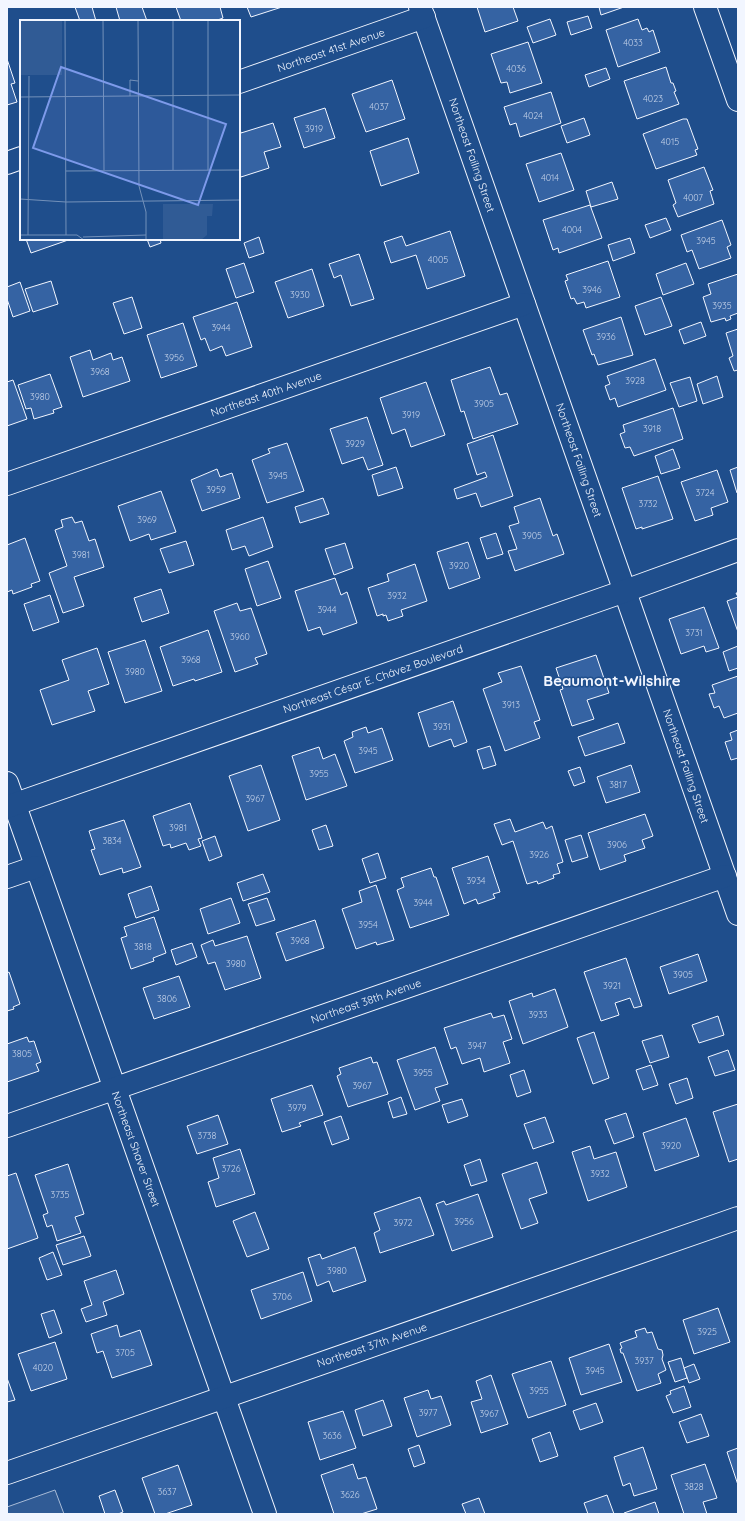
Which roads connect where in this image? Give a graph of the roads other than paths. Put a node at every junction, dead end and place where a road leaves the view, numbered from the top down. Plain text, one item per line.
1 (705, 7) edge
2 (422, 12) edge
3 (240, 82) edge
4 (738, 100) edge
5 (20, 158) edge
6 (7, 163) edge
7 (524, 304) junction
8 (7, 484) edge
9 (738, 550) edge
10 (625, 591) junction
11 (7, 783) edge
12 (11, 805) edge
13 (36, 867) junction
14 (725, 876) junction
15 (7, 877) edge
16 (738, 914) edge
17 (114, 1089) junction
18 (7, 1126) edge
19 (738, 1218) edge
20 (224, 1396) junction
21 (7, 1473) edge
22 (265, 1514) edge

1 - 4 street
2 - 3 street, Northeast 41st Avenue
2 - 7 street, Northeast Failing Street
5 - 6 street
7 - 8 street, Northeast 40th Avenue
7 - 10 street, Northeast Failing Street
9 - 10 street, Northeast César E. Chávez Boulevard
10 - 12 street, Northeast César E. Chávez Boulevard
10 - 14 street, Northeast Failing Street
11 - 12 street, Northeast Shaver Street
12 - 13 street, Northeast Shaver Street
13 - 15 street
13 - 17 street, Northeast Shaver Street
14 - 16 street, Northeast Failing Street
14 - 17 street, Northeast 38th Avenue
17 - 18 street, Northeast 38th Avenue
17 - 20 street, Northeast Shaver Street
19 - 20 street, Northeast 37th Avenue
20 - 21 street, Northeast 37th Avenue
20 - 22 street, Northeast Shaver Street

